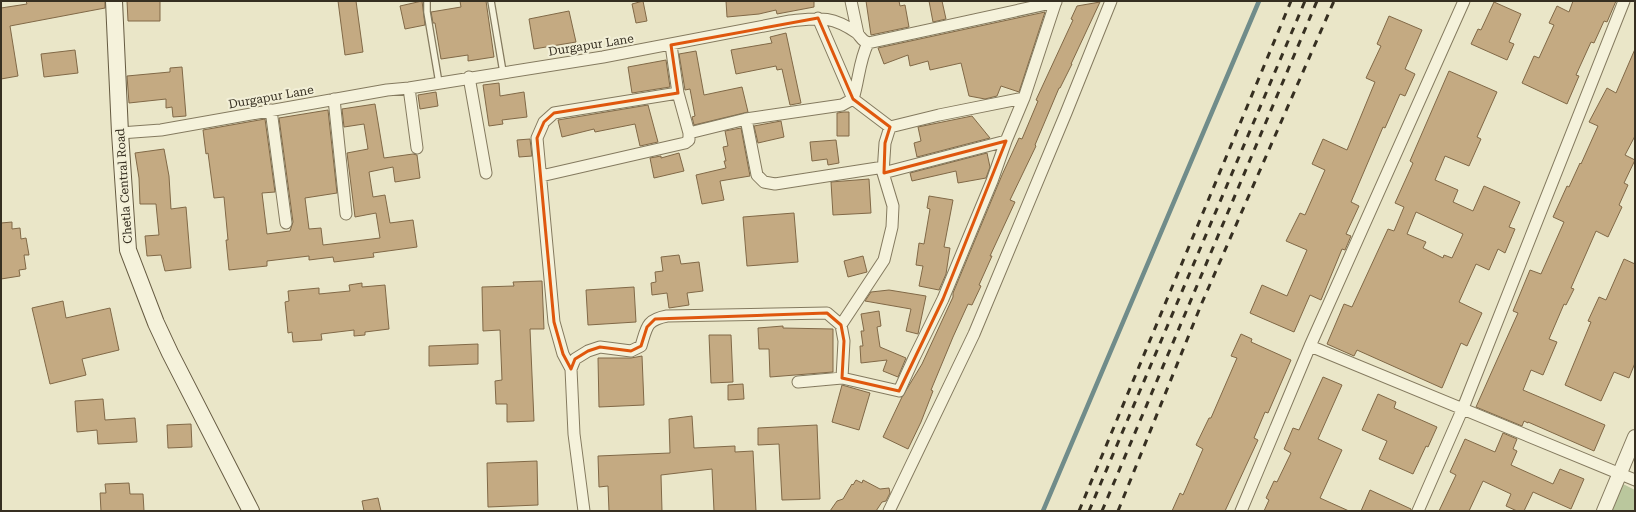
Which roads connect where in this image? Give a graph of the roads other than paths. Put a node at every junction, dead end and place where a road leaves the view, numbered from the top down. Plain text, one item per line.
1 (114, 1) edge
2 (427, 1) edge
3 (491, 1) edge
4 (851, 1) edge
5 (1056, 1) edge
6 (1111, 1) edge
7 (1464, 1) edge
8 (1624, 1) edge
9 (818, 18) junction
10 (858, 34) junction
11 (868, 43) junction
12 (671, 45) junction
13 (503, 72) junction
14 (469, 77) junction
15 (439, 83) junction
16 (409, 88) junction
17 (678, 93) junction
18 (1024, 98) junction
19 (334, 99) junction
20 (853, 99) junction
21 (271, 110) junction
22 (746, 118) junction
23 (890, 127) junction
24 (120, 133) junction
25 (689, 133) junction
26 (1006, 142) junction
27 (417, 148) dead end
28 (884, 170) junction
29 (486, 173) dead end
30 (541, 176) junction
31 (346, 214) dead end
32 (286, 223) dead end
33 (841, 325) junction
34 (1310, 346) junction
35 (572, 369) junction
36 (842, 378) junction
37 (798, 382) dead end
38 (1463, 408) junction
39 (1635, 436) edge
40 (1620, 475) junction
41 (1635, 480) edge
42 (251, 511) edge
43 (584, 511) edge
44 (889, 511) edge
45 (1240, 511) edge
46 (1418, 511) edge
47 (1604, 511) edge

1 - 24 main road, Chetla Central Road
2 - 15 lane
3 - 13 lane
4 - 10 street
5 - 11 street
5 - 18 street
6 - 44 street
7 - 34 street
8 - 38 street
9 - 10 street, Durgapur Lane
9 - 12 street, Durgapur Lane
9 - 20 street
10 - 11 street, Durgapur Lane
11 - 20 street
12 - 13 street, Durgapur Lane
12 - 17 street
13 - 14 street, Durgapur Lane
14 - 15 street, Durgapur Lane
14 - 29 street
15 - 16 street, Durgapur Lane
16 - 19 street, Durgapur Lane
16 - 27 street
17 - 25 street
17 - 30 street
18 - 23 street
18 - 26 street
19 - 21 street, Durgapur Lane
19 - 31 street
20 - 22 street
20 - 23 street
21 - 24 street, Durgapur Lane
21 - 32 street
22 - 25 street
22 - 28 street
23 - 28 street
24 - 42 main road, Chetla Central Road
25 - 30 street
26 - 28 street
26 - 36 street
28 - 33 street
30 - 35 street
33 - 35 street
33 - 36 street
34 - 38 street
34 - 45 street
35 - 43 street
36 - 37 street
38 - 40 street
38 - 46 street
39 - 40 street
40 - 41 street
40 - 47 street

